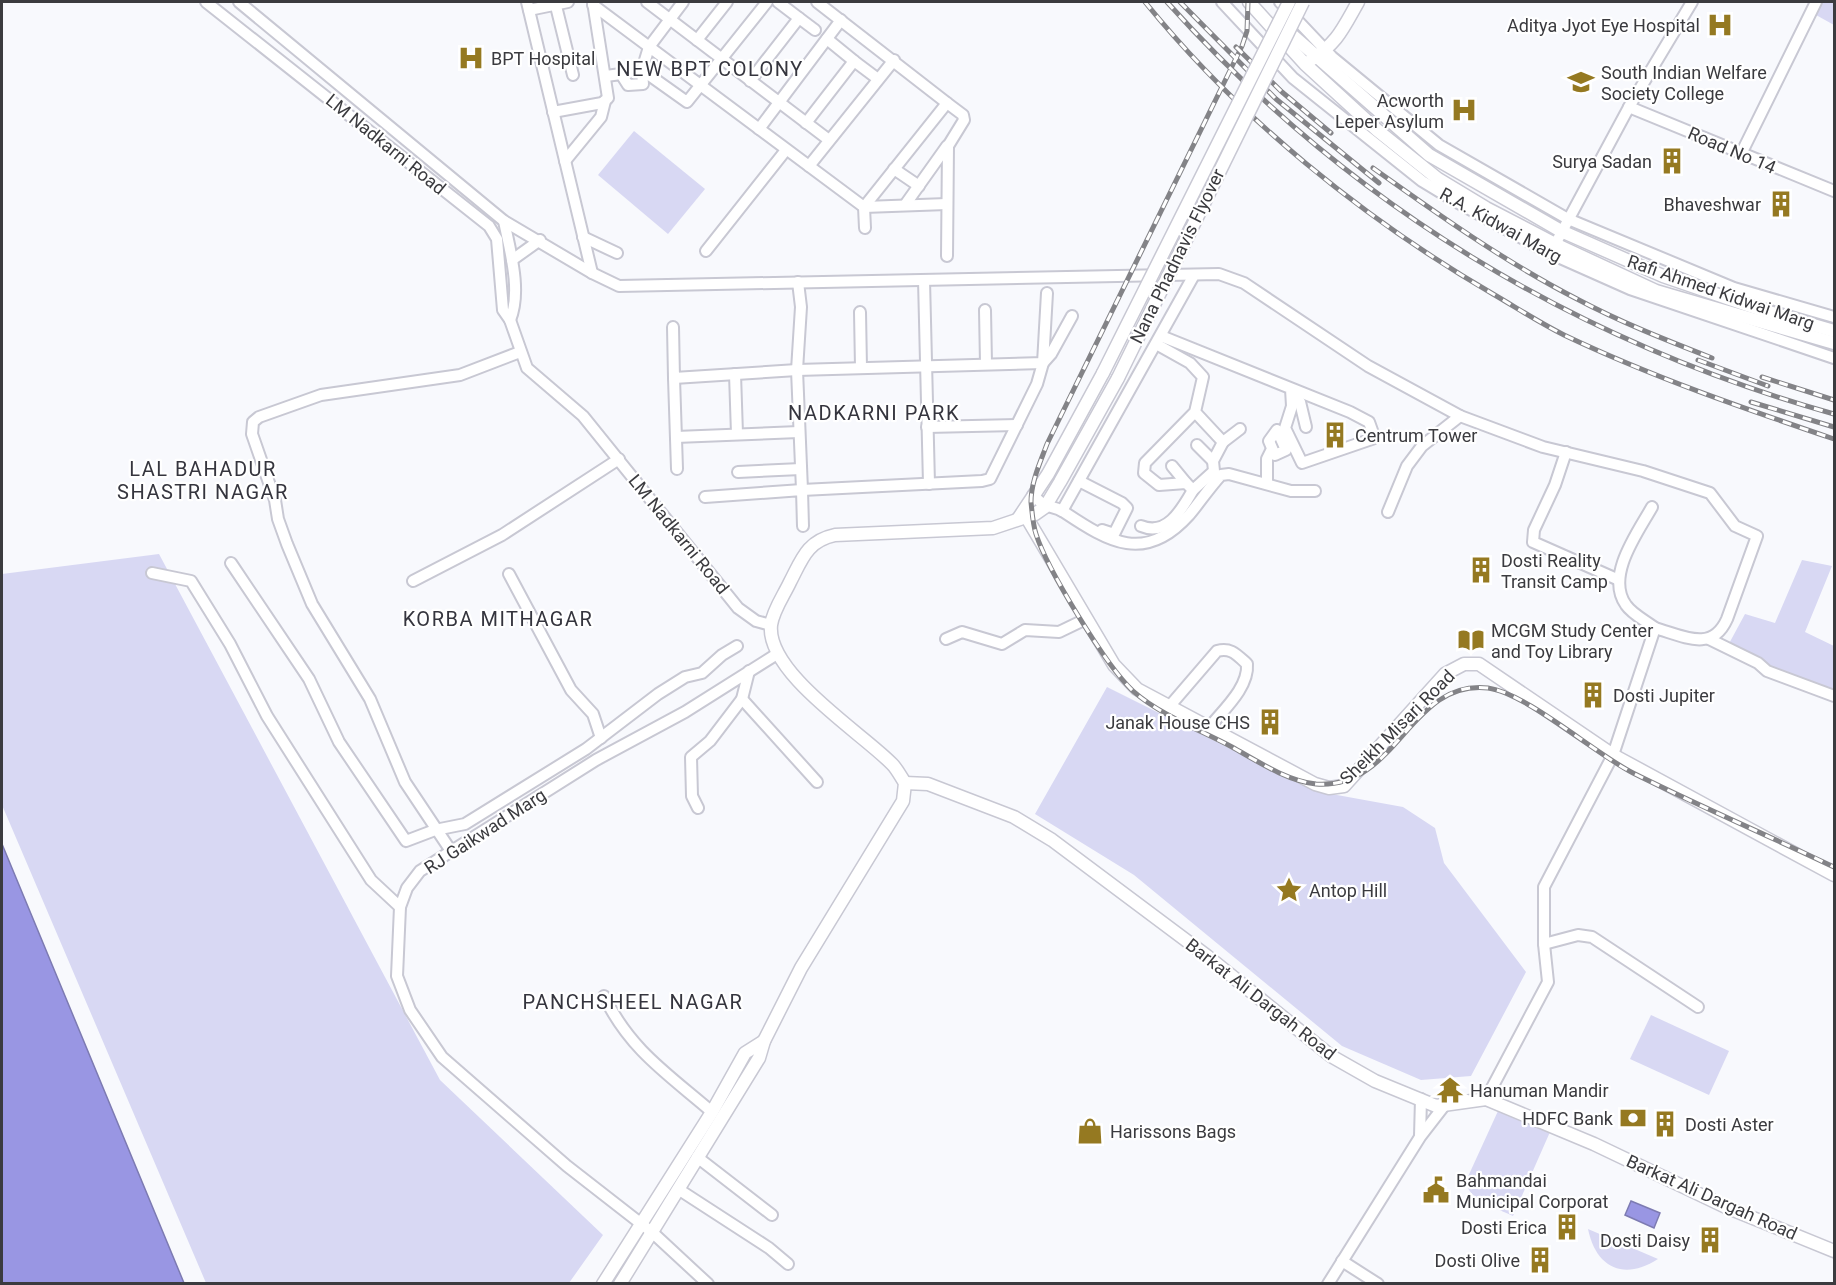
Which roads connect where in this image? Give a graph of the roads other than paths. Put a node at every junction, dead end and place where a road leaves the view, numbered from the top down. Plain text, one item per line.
1 (206, 2) edge
2 (239, 2) edge
3 (568, 2) edge
4 (647, 2) edge
5 (683, 2) edge
6 (727, 2) edge
7 (767, 2) edge
8 (778, 2) edge
9 (817, 2) edge
10 (1222, 2) edge
11 (1249, 2) edge
12 (1260, 2) edge
13 (1280, 2) edge
14 (1289, 2) edge
15 (1303, 2) edge
16 (1358, 2) edge
17 (1692, 2) edge
18 (1816, 2) edge
19 (556, 3) edge
20 (593, 4) edge
21 (528, 6) edge
22 (799, 18) junction
23 (670, 19) junction
24 (841, 20) junction
25 (815, 30) dead end
26 (827, 39) junction
27 (697, 40) junction
28 (649, 47) junction
29 (1316, 58) junction
30 (722, 59) junction
31 (894, 60) junction
32 (854, 61) junction
33 (642, 70) junction
34 (573, 75) dead end
35 (606, 76) junction
36 (1293, 78) junction
37 (878, 79) junction
38 (750, 81) junction
39 (701, 86) junction
40 (605, 101) junction
41 (779, 103) junction
42 (947, 103) junction
43 (1629, 107) junction
44 (553, 112) junction
45 (806, 123) junction
46 (759, 129) junction
47 (829, 140) junction
48 (948, 146) junction
49 (786, 150) junction
50 (1741, 154) junction
51 (565, 161) junction
52 (809, 166) junction
53 (894, 169) junction
54 (451, 177) junction
55 (919, 186) junction
56 (442, 190) junction
57 (1834, 191) edge
58 (947, 204) junction
59 (905, 205) junction
60 (864, 207) junction
61 (1568, 219) junction
62 (504, 221) junction
63 (865, 228) dead end
64 (1562, 231) junction
65 (494, 232) junction
66 (582, 237) junction
67 (540, 240) junction
68 (1552, 248) junction
69 (706, 251) dead end
70 (617, 253) dead end
71 (946, 256) dead end
72 (512, 260) junction
73 (592, 273) junction
74 (1194, 275) junction
75 (924, 280) junction
76 (798, 282) junction
77 (1047, 293) dead end
78 (985, 310) dead end
79 (860, 312) dead end
80 (1072, 316) dead end
81 (1834, 317) edge
82 (510, 320) junction
83 (673, 327) dead end
84 (1834, 331) edge
85 (1159, 340) junction
86 (1834, 343) edge
87 (520, 352) junction
88 (1834, 358) edge
89 (1043, 363) junction
90 (986, 364) junction
91 (926, 366) junction
92 (861, 368) junction
93 (797, 370) junction
94 (735, 374) junction
95 (1203, 377) junction
96 (674, 378) junction
97 (1211, 386) dead end
98 (1292, 389) junction
99 (1195, 412) junction
100 (1460, 416) junction
101 (1017, 425) junction
102 (927, 427) junction
103 (1306, 428) dead end
104 (1240, 429) dead end
105 (799, 432) junction
106 (737, 435) junction
107 (676, 437) junction
108 (1223, 442) junction
109 (1197, 445) dead end
110 (1566, 452) junction
111 (1270, 455) dead end
112 (619, 459) junction
113 (1213, 461) junction
114 (1172, 466) dead end
115 (677, 469) dead end
116 (801, 469) junction
117 (738, 472) dead end
118 (1079, 481) junction
119 (929, 484) junction
120 (1267, 484) junction
121 (1190, 486) junction
122 (802, 490) junction
123 (1315, 491) dead end
124 (1033, 495) junction
125 (705, 497) dead end
126 (1044, 507) junction
127 (1652, 507) dead end
128 (1063, 509) junction
129 (1388, 512) dead end
130 (1022, 517) junction
131 (803, 526) dead end
132 (1141, 526) dead end
133 (231, 563) dead end
134 (152, 573) dead end
135 (509, 574) dead end
136 (1619, 580) junction
137 (413, 581) dead end
138 (1086, 619) junction
139 (771, 625) junction
140 (1655, 628) junction
141 (946, 639) dead end
142 (1709, 639) junction
143 (737, 646) dead end
144 (777, 654) junction
145 (749, 671) junction
146 (1834, 696) edge
147 (742, 699) junction
148 (1168, 708) junction
149 (1208, 729) junction
150 (601, 738) junction
151 (1613, 755) junction
152 (817, 782) dead end
153 (905, 783) junction
154 (698, 808) dead end
155 (435, 830) junction
156 (451, 851) junction
157 (1834, 875) edge
158 (400, 907) junction
159 (1544, 944) junction
160 (604, 996) dead end
161 (1698, 1007) dead end
162 (764, 1041) junction
163 (1421, 1099) junction
164 (1486, 1099) junction
165 (1444, 1106) junction
166 (712, 1112) junction
167 (1420, 1137) junction
168 (697, 1157) junction
169 (678, 1189) junction
170 (772, 1215) dead end
171 (641, 1224) junction
172 (653, 1233) junction
173 (1834, 1251) edge
174 (1342, 1261) junction
175 (788, 1264) dead end
176 (603, 1284) edge
177 (620, 1284) edge
178 (708, 1284) edge
179 (1328, 1284) edge
180 (1378, 1284) edge

1 - 56 street, LM Nadkarni Road
2 - 54 street, LM Nadkarni Road
3 - 19 street
4 - 23 street
5 - 23 street
6 - 27 street
7 - 30 street
8 - 22 street
9 - 24 street
10 - 36 street, R.A. Kidwai Marg
11 - 29 main road
12 - 29 main road, Rafi Ahmed Kidwai Marg
13 - 29 street
14 - 124 main road, Nana Phadnavis Flyover, bridge
15 - 126 main road, Nana Phadnavis Flyover, bridge
16 - 29 main road
17 - 43 street
18 - 50 street
19 - 21 street
19 - 34 street
20 - 28 street
20 - 35 street
21 - 44 street
22 - 25 street
22 - 38 street
23 - 27 street
23 - 28 street
24 - 26 street
24 - 31 street
26 - 32 street
26 - 41 street
27 - 30 street
28 - 33 street
28 - 39 street
29 - 36 street
29 - 61 street
29 - 64 main road, Rafi Ahmed Kidwai Marg
29 - 68 main road
30 - 38 street
30 - 39 street
31 - 37 street
31 - 42 street
32 - 37 street
32 - 45 street
33 - 35 street
33 - 39 street
35 - 40 street
36 - 68 street, R.A. Kidwai Marg
37 - 47 street
38 - 41 street
39 - 46 street
40 - 44 street
40 - 51 street
41 - 45 street
41 - 46 street
42 - 48 street
42 - 53 street
43 - 50 street, Road No 14
43 - 61 street
44 - 51 street
45 - 47 street
46 - 49 street
47 - 52 street
48 - 55 street
48 - 58 street
49 - 52 street
49 - 69 street
50 - 57 street, Road No 14
51 - 66 street
52 - 60 street
53 - 55 street
53 - 60 street
54 - 56 street
54 - 62 street, LM Nadkarni Road
55 - 59 street
56 - 65 street, LM Nadkarni Road
58 - 59 street
58 - 71 street
59 - 60 street
60 - 63 street
61 - 64 street
61 - 81 street
62 - 65 street
62 - 67 street
62 - 72 street, LM Nadkarni Road
64 - 68 street
64 - 84 main road, Rafi Ahmed Kidwai Marg
65 - 82 street, LM Nadkarni Road
66 - 70 street
66 - 73 street
67 - 72 street
67 - 73 street
68 - 86 main road
68 - 88 street, R.A. Kidwai Marg
72 - 82 street, LM Nadkarni Road
73 - 76 street
74 - 75 street
74 - 85 street
74 - 100 street
75 - 76 street
75 - 91 street
76 - 93 street
77 - 89 street
78 - 90 street
79 - 92 street
80 - 89 street
82 - 87 street, LM Nadkarni Road
83 - 96 street
85 - 95 street
85 - 98 street
85 - 118 street
87 - 112 street, LM Nadkarni Road
87 - 155 street
89 - 90 street
89 - 101 street
90 - 91 street
91 - 92 street
91 - 102 street
92 - 93 street
93 - 94 street
93 - 105 street
94 - 96 street
94 - 106 street
95 - 97 street
95 - 99 street
96 - 107 street
98 - 98 street
98 - 103 street
99 - 108 street
99 - 121 street
100 - 110 street
100 - 129 street
101 - 102 street
101 - 119 street
102 - 119 street
104 - 108 street
105 - 106 street
105 - 116 street
106 - 107 street
107 - 115 street
108 - 113 street
109 - 113 street
110 - 136 street
110 - 142 street
111 - 120 street
112 - 137 street
112 - 139 street, LM Nadkarni Road
113 - 121 street
114 - 121 street
116 - 117 street
116 - 122 street
118 - 128 street
118 - 128 street
119 - 122 street
120 - 123 street
120 - 128 street
121 - 132 street
122 - 125 street
122 - 131 street
124 - 126 street
124 - 130 main road, Nana Phadnavis Flyover
126 - 128 street
126 - 130 main road
127 - 136 street
130 - 138 main road, Sheikh Misari Road
130 - 139 main road
133 - 155 street
134 - 158 street
135 - 150 street
136 - 140 street
138 - 141 street
138 - 148 main road, Sheikh Misari Road
139 - 144 main road
140 - 142 street
140 - 151 street
142 - 146 street
143 - 150 street
144 - 145 street, RJ Gaikwad Marg
144 - 153 main road
145 - 147 street
145 - 156 street, RJ Gaikwad Marg
147 - 152 street
147 - 154 street
148 - 149 main road, Sheikh Misari Road
148 - 149 street
149 - 151 main road, Sheikh Misari Road
150 - 155 street
151 - 157 main road, Sheikh Misari Road
151 - 159 street
153 - 162 main road
153 - 163 main road, Barkat Ali Dargah Road
155 - 156 street
156 - 158 street, RJ Gaikwad Marg
158 - 171 street, RJ Gaikwad Marg
159 - 161 street
159 - 164 street
160 - 166 street
162 - 166 main road
162 - 168 main road
163 - 165 main road, Barkat Ali Dargah Road
163 - 167 street
164 - 165 main road, Barkat Ali Dargah Road
164 - 173 main road, Barkat Ali Dargah Road
165 - 167 street
166 - 171 main road
167 - 174 street
168 - 169 main road
168 - 170 street
169 - 172 main road
169 - 175 street
171 - 172 street, RJ Gaikwad Marg
171 - 176 main road
172 - 177 main road
172 - 178 street, RJ Gaikwad Marg
174 - 179 street
174 - 180 street

